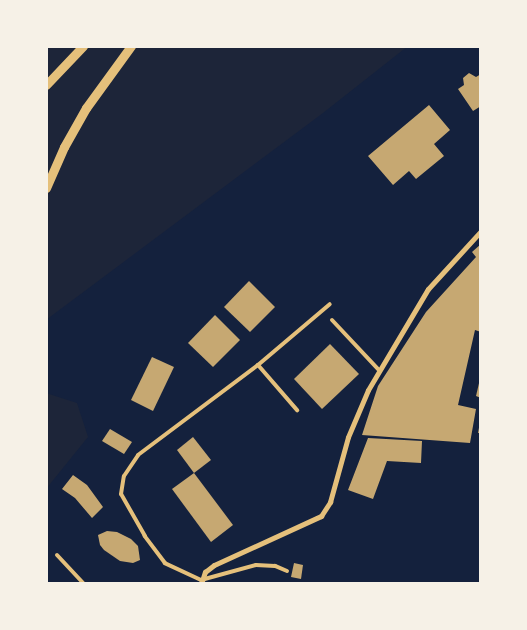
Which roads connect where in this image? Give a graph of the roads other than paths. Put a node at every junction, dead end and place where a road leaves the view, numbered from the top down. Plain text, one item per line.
1 (83, 46) edge
2 (131, 46) edge
3 (46, 85) edge
4 (46, 188) edge
5 (481, 231) edge
6 (330, 304) dead end
7 (332, 320) dead end
8 (258, 365) junction
9 (379, 370) junction
10 (297, 410) dead end
11 (57, 555) dead end
12 (287, 571) dead end
13 (201, 582) edge
14 (84, 584) edge

1 - 3 street
2 - 4 street
5 - 9 street
6 - 8 lane
7 - 9 lane
8 - 10 lane
8 - 13 lane
9 - 13 street
11 - 14 lane
12 - 13 lane

